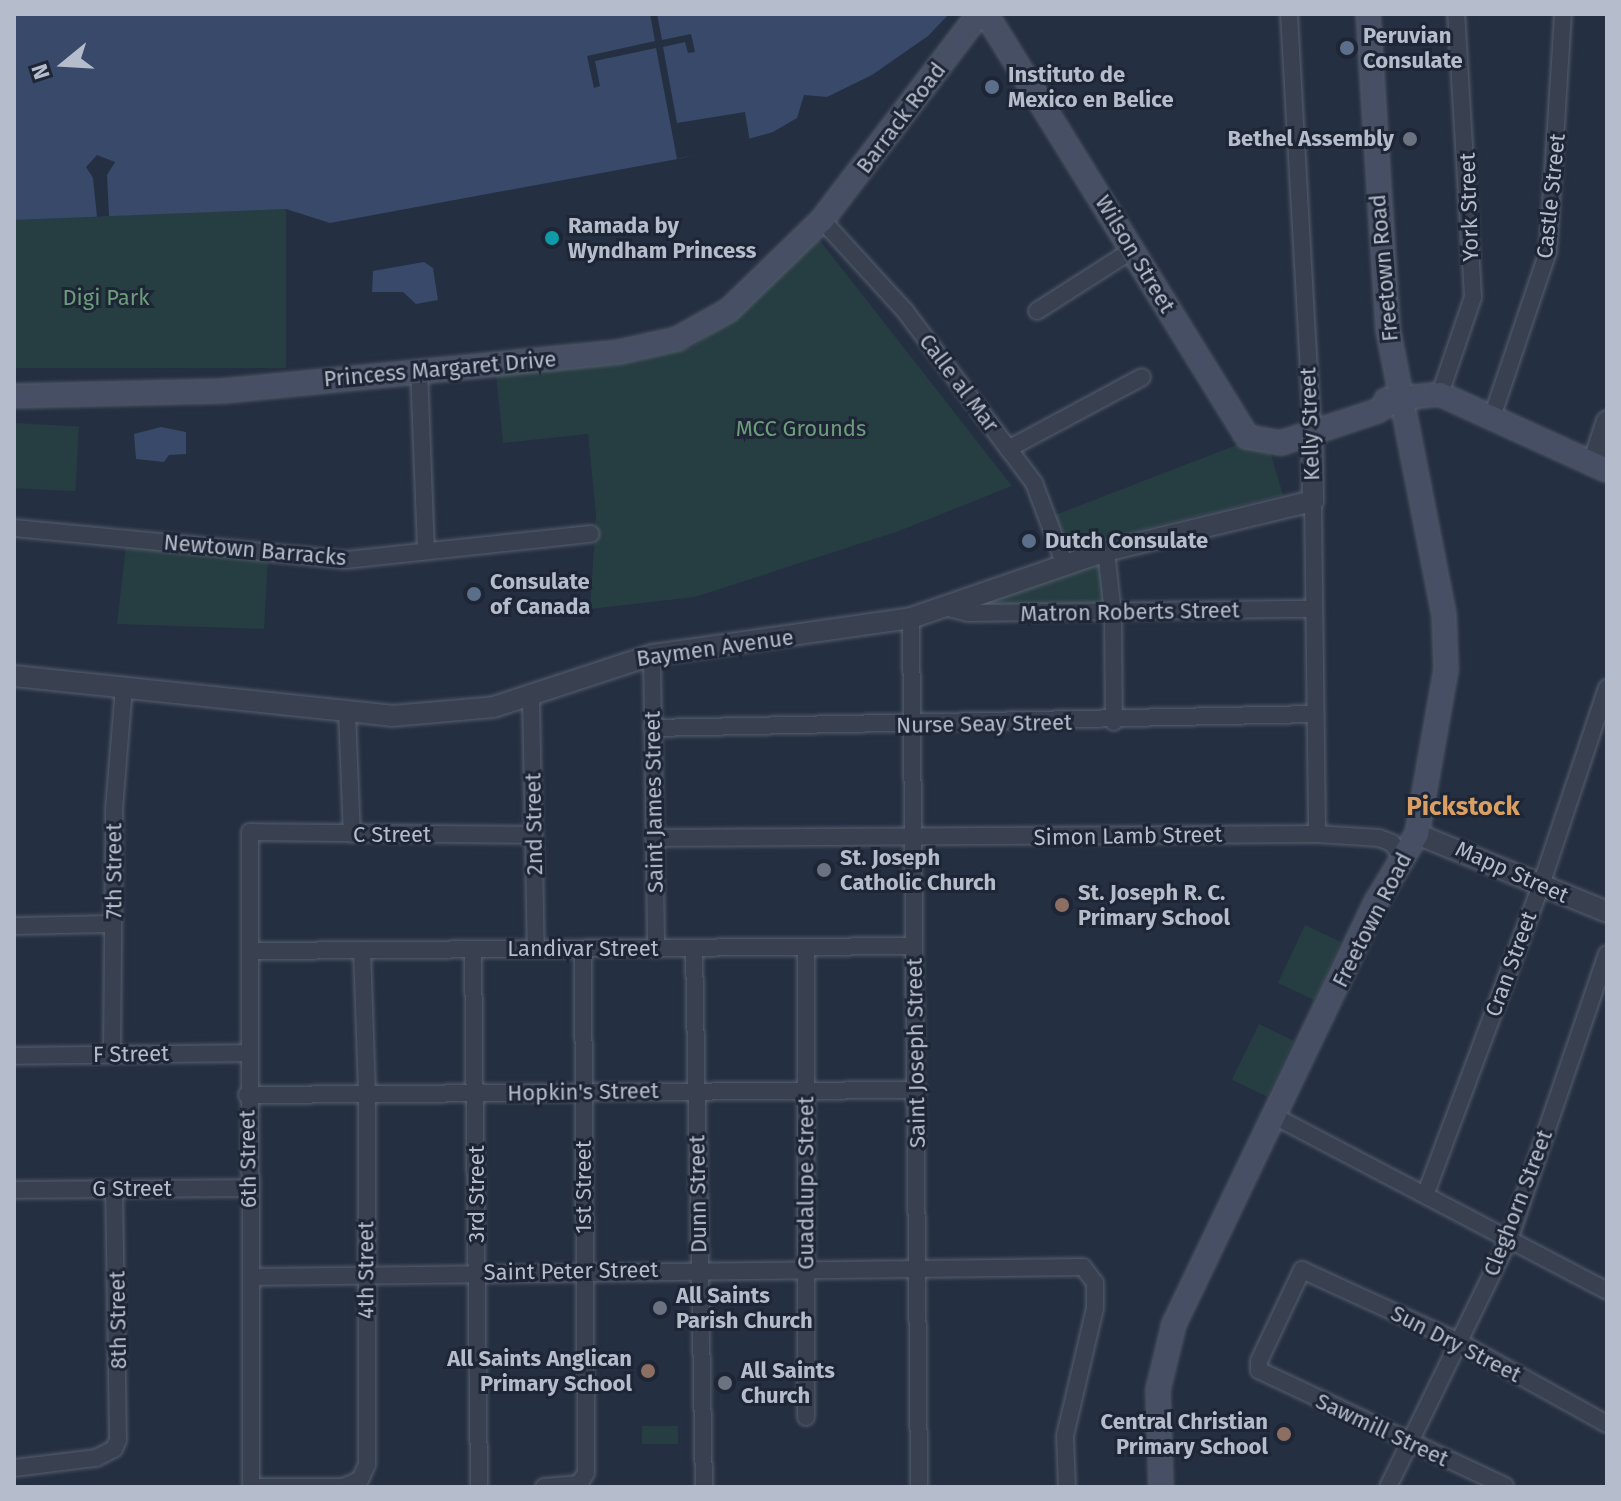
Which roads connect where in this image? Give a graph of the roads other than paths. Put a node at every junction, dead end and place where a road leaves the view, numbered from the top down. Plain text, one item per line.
1 (979, 14) edge
2 (986, 14) edge
3 (1289, 14) edge
4 (1368, 14) edge
5 (1456, 14) edge
6 (1563, 14) edge
7 (822, 220) junction
8 (1134, 249) junction
9 (1037, 311) dead end
10 (419, 369) junction
11 (1142, 377) dead end
12 (1440, 394) junction
13 (14, 396) edge
14 (1400, 397) junction
15 (1492, 417) junction
16 (1607, 421) edge
17 (1312, 429) junction
18 (1008, 449) junction
19 (1600, 466) edge
20 (1313, 501) junction
21 (14, 528) edge
22 (591, 534) dead end
23 (426, 548) junction
24 (1106, 551) junction
25 (1065, 565) junction
26 (948, 608) junction
27 (1312, 609) junction
28 (1113, 613) junction
29 (911, 618) junction
30 (652, 655) junction
31 (14, 676) edge
32 (124, 688) junction
33 (1607, 688) edge
34 (531, 699) junction
35 (347, 712) junction
36 (1315, 714) junction
37 (1114, 722) junction
38 (912, 725) junction
39 (652, 728) junction
40 (250, 832) joint
41 (352, 834) junction
42 (1317, 834) junction
43 (1417, 834) junction
44 (534, 835) junction
45 (654, 838) junction
46 (911, 839) junction
47 (1401, 856) junction
48 (1540, 888) junction
49 (1607, 912) edge
50 (113, 924) junction
51 (14, 926) edge
52 (914, 946) junction
53 (806, 948) junction
54 (473, 949) junction
55 (536, 949) junction
56 (583, 949) junction
57 (656, 949) junction
58 (694, 949) junction
59 (252, 951) junction
60 (362, 951) junction
61 (1607, 954) edge
62 (247, 1053) junction
63 (112, 1055) junction
64 (14, 1056) edge
65 (807, 1090) junction
66 (918, 1090) junction
67 (696, 1091) junction
68 (367, 1092) junction
69 (584, 1092) junction
70 (478, 1093) junction
71 (247, 1095) junction
72 (1276, 1117) junction
73 (249, 1188) junction
74 (114, 1189) junction
75 (14, 1190) edge
76 (1426, 1193) junction
77 (1510, 1237) junction
78 (919, 1267) junction
79 (806, 1268) junction
80 (699, 1270) junction
81 (585, 1271) junction
82 (477, 1272) junction
83 (365, 1273) junction
84 (251, 1277) junction
85 (1607, 1291) edge
86 (1459, 1342) junction
87 (1259, 1370) joint
88 (806, 1417) dead end
89 (1607, 1424) edge
90 (1409, 1445) junction
91 (1161, 1462) junction
92 (14, 1468) edge
93 (1505, 1486) edge
94 (252, 1487) edge
95 (479, 1487) edge
96 (544, 1487) edge
97 (704, 1487) edge
98 (919, 1487) edge
99 (1067, 1487) edge
100 (1161, 1487) edge
101 (1170, 1487) edge
102 (1388, 1487) edge

1 - 7 main road, Barrack Road
2 - 8 main road, Wilson Street
3 - 17 street, Kelly Street
4 - 14 main road, Freetown Road
5 - 12 street, York Street
6 - 15 street, Castle Street
7 - 10 main road, Princess Margaret Drive
7 - 18 street, Calle al Mar
8 - 9 street
8 - 17 main road, Wilson Street
10 - 13 main road, Princess Margaret Drive
10 - 23 street
11 - 18 street
12 - 14 main road
12 - 15 main road
14 - 17 main road, Wilson Street
14 - 43 main road, Freetown Road
15 - 19 main road
16 - 19 street
17 - 20 street, Kelly Street
18 - 25 street, Calle al Mar
20 - 24 street, Baymen Avenue
20 - 27 street, Kelly Street
21 - 23 street, Newtown Barracks
22 - 23 street, Newtown Barracks
24 - 25 street, Baymen Avenue
24 - 28 street
25 - 26 street, Baymen Avenue
26 - 28 street, Matron Roberts Street
26 - 29 street, Baymen Avenue
27 - 28 street, Matron Roberts Street
27 - 36 street, Kelly Street
28 - 37 street
29 - 30 street, Baymen Avenue
29 - 38 street, Saint Joseph Street
30 - 34 street, Baymen Avenue
30 - 39 street, Saint James Street
31 - 32 street, Baymen Avenue
32 - 35 street, Baymen Avenue
32 - 50 street, 7th Street
33 - 48 street, Cran Street
34 - 35 street, Baymen Avenue
34 - 44 street, 2nd Street
35 - 41 street
36 - 37 street, Nurse Seay Street
36 - 42 street, Kelly Street
37 - 38 street, Nurse Seay Street
38 - 39 street, Nurse Seay Street
38 - 46 street, Saint Joseph Street
39 - 45 street, Saint James Street
40 - 41 street, C Street
40 - 59 street, 6th Street
41 - 44 street, C Street
42 - 46 street, Simon Lamb Street
42 - 47 street, Simon Lamb Street
43 - 47 main road, Freetown Road
43 - 48 street, Mapp Street
44 - 55 street, 2nd Street
45 - 46 street, Simon Lamb Street
45 - 57 street, Saint James Street
46 - 52 street, Saint Joseph Street
47 - 72 main road, Freetown Road
48 - 49 street, Mapp Street
48 - 76 street, Cran Street
50 - 51 street
50 - 63 street, 7th Street
52 - 53 street, Landivar Street
52 - 66 street, Saint Joseph Street
53 - 58 street, Landivar Street
53 - 65 street, Guadalupe Street
54 - 55 street, Landivar Street
54 - 60 street, Landivar Street
54 - 70 street, 3rd Street
55 - 56 street, Landivar Street
56 - 57 street, Landivar Street
56 - 69 street, 1st Street
57 - 58 street, Landivar Street
58 - 67 street, Dunn Street
59 - 60 street, Landivar Street
59 - 62 street, 6th Street
60 - 68 street, 4th Street
61 - 77 street, Cleghorn Street
62 - 63 street, F Street
62 - 71 street, 6th Street
63 - 64 street, F Street
65 - 66 street, Hopkin's Street
65 - 67 street, Hopkin's Street
65 - 79 street, Guadalupe Street
66 - 78 street, Saint Joseph Street
67 - 69 street, Hopkin's Street
67 - 80 street, Dunn Street
68 - 70 street, Hopkin's Street
68 - 71 street, Hopkin's Street
68 - 83 street, 4th Street
69 - 70 street, Hopkin's Street
69 - 81 street, 1st Street
70 - 82 street, 3rd Street
71 - 73 street, 6th Street
72 - 76 street
72 - 91 main road, Freetown Road
73 - 74 street, G Street
73 - 84 street, 6th Street
74 - 75 street, G Street
74 - 92 street, 8th Street
76 - 77 street
77 - 85 street
77 - 86 street, Cleghorn Street
78 - 79 street, Saint Peter Street
78 - 98 street, Saint Joseph Street
78 - 99 street, Saint Peter Street
79 - 80 street, Saint Peter Street
79 - 88 street, Guadalupe Street
80 - 81 street, Saint Peter Street
80 - 97 street, Dunn Street
81 - 82 street, Saint Peter Street
81 - 96 street, 1st Street
82 - 83 street, Saint Peter Street
82 - 95 street, 3rd Street
83 - 84 street, Saint Peter Street
83 - 94 street, 4th Street
84 - 94 street, 6th Street
86 - 87 street, Sun Dry Street
86 - 89 street, Sun Dry Street
86 - 90 street, Cleghorn Street
87 - 90 street, Sawmill Street
90 - 93 street, Sawmill Street
90 - 102 street, Cleghorn Street
91 - 100 main road, Freetown Road
91 - 101 main road, Freetown Road

